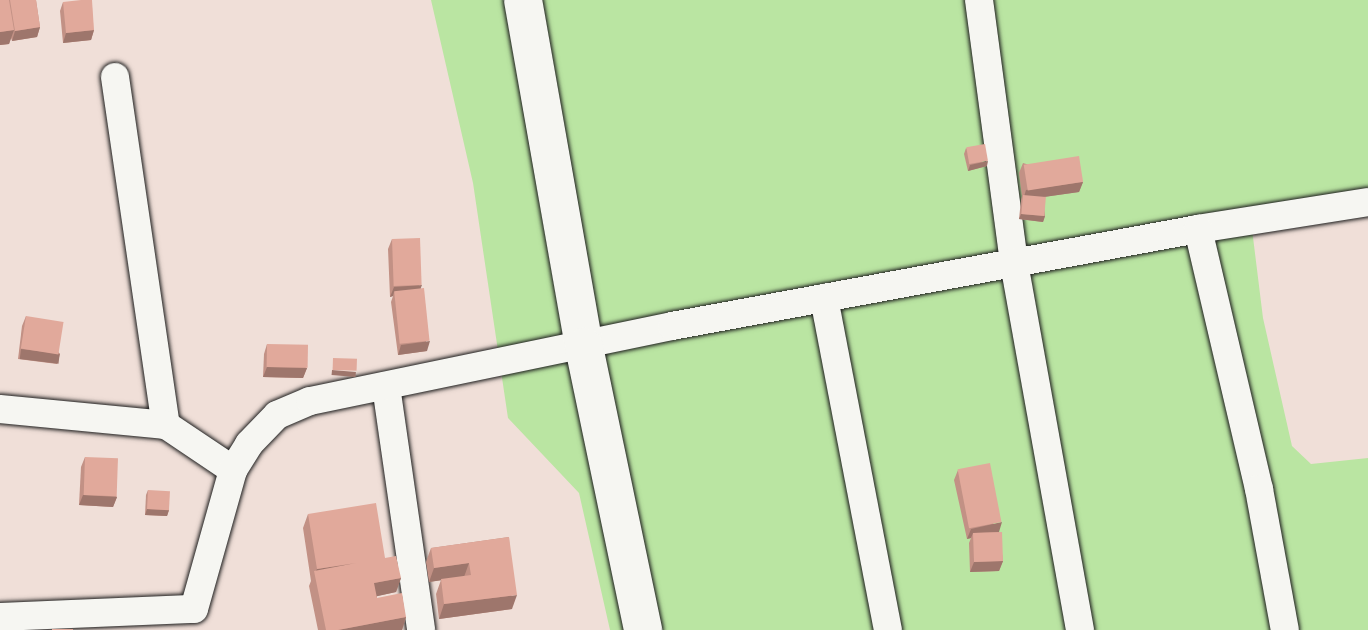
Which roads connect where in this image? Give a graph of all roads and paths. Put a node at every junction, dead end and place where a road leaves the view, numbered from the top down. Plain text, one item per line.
1 (523, 0) edge
2 (979, 0) edge
3 (115, 76) dead end
4 (1368, 202) edge
5 (1198, 229) junction
6 (1014, 263) junction
7 (824, 298) junction
8 (584, 347) junction
9 (386, 386) junction
10 (0, 409) edge
11 (166, 425) junction
12 (233, 470) junction
13 (0, 617) edge
14 (196, 620) edge
15 (421, 630) edge
16 (643, 630) edge
17 (888, 630) edge
18 (1080, 630) edge
19 (1285, 630) edge

1 - 8 street
2 - 6 street
3 - 11 street
4 - 5 street
5 - 6 street
5 - 19 street
6 - 7 street
6 - 18 street
7 - 8 street
7 - 17 street
8 - 9 street
8 - 16 street
9 - 12 street
9 - 15 street
10 - 11 street
11 - 12 street
12 - 14 street
13 - 14 street

